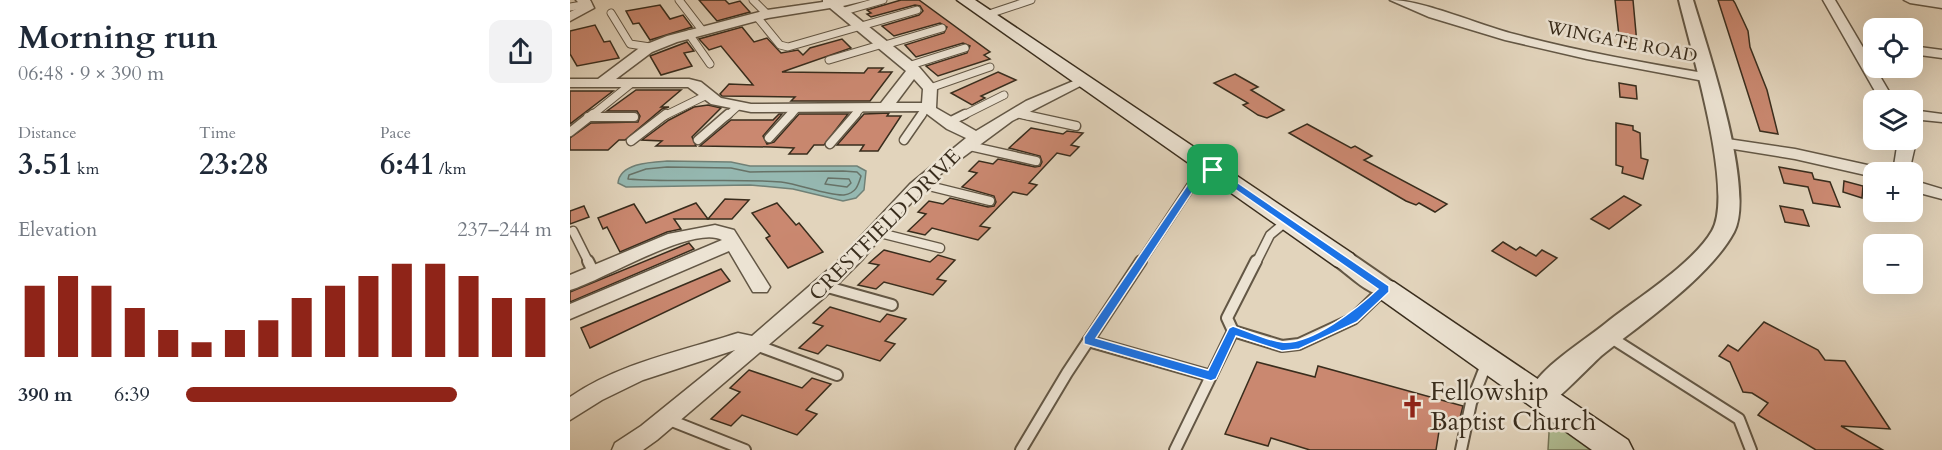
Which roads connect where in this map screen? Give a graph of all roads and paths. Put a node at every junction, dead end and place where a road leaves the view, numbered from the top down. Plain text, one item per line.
1 (680, 0) edge
2 (753, 0) edge
3 (862, 0) edge
4 (883, 0) edge
5 (965, 0) edge
6 (1031, 0) edge
7 (1396, 0) edge
8 (1686, 0) edge
9 (1829, 0) edge
10 (1910, 0) edge
11 (585, 2) edge
12 (836, 4) edge
13 (1942, 4) edge
14 (570, 7) edge
15 (917, 10) dead end
16 (610, 13) dead end
17 (762, 15) junction
18 (986, 15) junction
19 (570, 17) edge
20 (862, 25) junction
21 (942, 28) dead end
22 (696, 32) junction
23 (1854, 43) junction
24 (884, 44) junction
25 (1863, 44) edge
26 (650, 47) junction
27 (965, 48) dead end
28 (1923, 51) edge
29 (1942, 54) edge
30 (829, 60) dead end
31 (710, 64) dead end
32 (990, 67) dead end
33 (911, 68) junction
34 (1704, 76) junction
35 (1083, 81) junction
36 (570, 83) edge
37 (601, 83) junction
38 (632, 83) junction
39 (930, 88) junction
40 (1881, 90) edge
41 (707, 95) junction
42 (1004, 96) dead end
43 (738, 106) junction
44 (886, 106) junction
45 (927, 107) junction
46 (861, 108) junction
47 (796, 109) junction
48 (1016, 113) junction
49 (1923, 115) edge
50 (588, 117) junction
51 (634, 117) dead end
52 (1942, 118) edge
53 (947, 123) junction
54 (1076, 126) dead end
55 (570, 132) edge
56 (769, 138) dead end
57 (698, 140) dead end
58 (904, 140) dead end
59 (631, 141) dead end
60 (971, 141) junction
61 (1721, 143) junction
62 (830, 144) dead end
63 (1036, 161) dead end
64 (1863, 169) edge
65 (1213, 170) junction
66 (921, 184) junction
67 (1923, 188) edge
68 (1942, 194) edge
69 (990, 201) dead end
70 (1287, 221) junction
71 (573, 231) dead end
72 (876, 232) junction
73 (733, 242) junction
74 (940, 248) dead end
75 (1344, 260) joint
76 (594, 273) junction
77 (570, 283) edge
78 (825, 286) junction
79 (760, 287) dead end
80 (1385, 289) junction
81 (892, 305) dead end
82 (570, 312) edge
83 (1233, 331) junction
84 (1609, 336) junction
85 (1088, 340) junction
86 (756, 345) junction
87 (1488, 360) junction
88 (837, 375) dead end
89 (1211, 376) junction
90 (1540, 396) junction
91 (570, 410) edge
92 (667, 419) junction
93 (624, 450) edge
94 (745, 450) edge
95 (1021, 450) edge
96 (1175, 450) edge
97 (1461, 450) edge
98 (1617, 450) edge
99 (1751, 450) edge

1 - 22 lane
2 - 17 lane
3 - 12 street
4 - 12 lane
5 - 18 main road
6 - 18 lane
7 - 34 street, WINGATE ROAD
8 - 34 street
9 - 23 street
10 - 13 street
11 - 14 lane
11 - 19 street
12 - 17 street
12 - 20 street
15 - 20 lane
16 - 26 lane
17 - 20 lane
17 - 22 street
18 - 35 main road
20 - 24 street
21 - 24 lane
22 - 26 street
22 - 31 lane
23 - 25 street
23 - 40 street
24 - 30 lane
24 - 33 street
26 - 37 street
27 - 33 lane
28 - 29 street
32 - 39 lane
33 - 39 street
33 - 44 street
34 - 61 street
35 - 48 street, CRESTFIELD DRIVE
35 - 65 main road
36 - 37 street
37 - 38 street
38 - 41 street
38 - 50 lane
39 - 45 street
41 - 43 street
41 - 59 lane
42 - 53 lane
43 - 47 street
43 - 57 lane
44 - 45 street
44 - 46 street
45 - 53 street
45 - 58 lane
46 - 47 street
46 - 62 lane
47 - 56 lane
48 - 54 lane
48 - 60 street, CRESTFIELD DRIVE
49 - 52 street
50 - 51 lane
50 - 55 lane
53 - 60 street
60 - 63 lane
60 - 66 street, CRESTFIELD DRIVE
61 - 64 street
61 - 84 street
65 - 70 main road
65 - 85 lane
66 - 69 lane
66 - 72 street, CRESTFIELD DRIVE
67 - 68 street
70 - 75 main road
70 - 83 lane
71 - 76 lane
72 - 74 lane
72 - 78 street, CRESTFIELD DRIVE
73 - 76 street
73 - 79 street
73 - 82 street
75 - 80 street
76 - 77 street
78 - 81 lane
78 - 86 street, CRESTFIELD DRIVE
80 - 83 lane
80 - 87 main road
83 - 89 lane
84 - 90 street
84 - 99 lane
85 - 89 lane
85 - 95 lane
86 - 88 lane
86 - 91 street
86 - 92 street, CRESTFIELD DRIVE
87 - 90 main road
87 - 97 lane
89 - 96 lane
90 - 98 main road
92 - 93 street, CRESTFIELD DRIVE
92 - 94 lane

